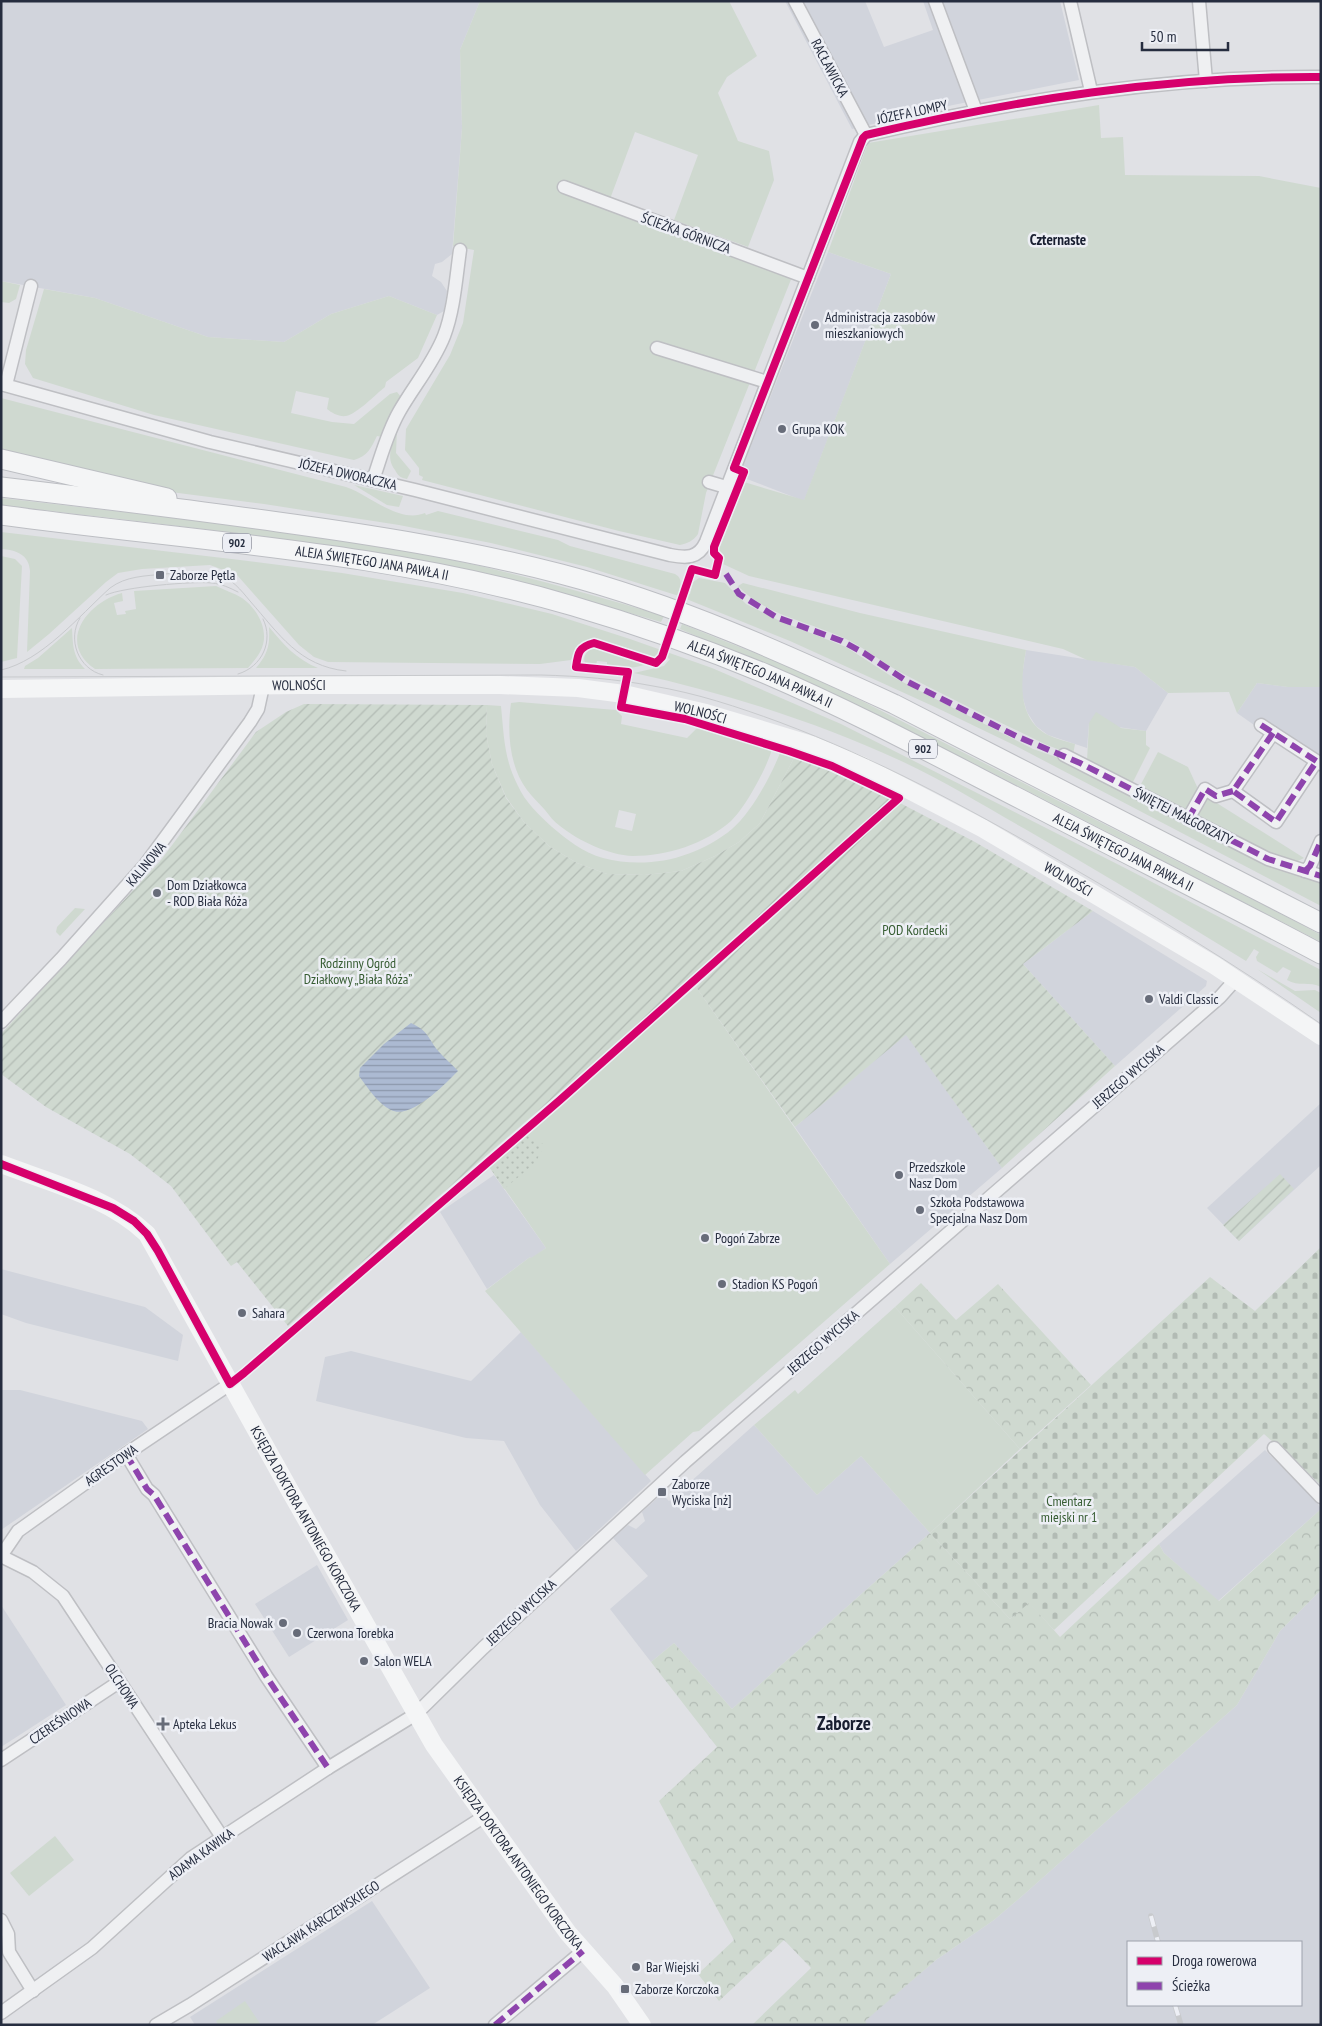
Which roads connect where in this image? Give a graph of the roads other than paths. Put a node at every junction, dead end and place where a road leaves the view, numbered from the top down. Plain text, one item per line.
1 (795, 1) edge
2 (935, 1) edge
3 (1070, 1) edge
4 (1198, 1) edge
5 (1321, 77) edge
6 (1206, 81) junction
7 (1091, 91) junction
8 (976, 111) junction
9 (866, 135) junction
10 (564, 188) dead end
11 (460, 250) dead end
12 (808, 278) junction
13 (31, 286) dead end
14 (657, 348) dead end
15 (767, 382) junction
16 (4, 384) edge
17 (1, 459) edge
18 (374, 480) junction
19 (709, 482) dead end
20 (1, 487) edge
21 (726, 487) junction
22 (1, 515) edge
23 (228, 515) junction
24 (54, 522) junction
25 (1, 524) edge
26 (696, 555) joint
27 (263, 686) junction
28 (1, 689) edge
29 (1261, 724) dead end
30 (1273, 733) junction
31 (1064, 755) dead end
32 (1319, 763) edge
33 (1233, 791) junction
34 (1188, 818) junction
35 (1321, 841) edge
36 (1305, 871) junction
37 (1321, 876) edge
38 (1321, 921) edge
39 (1321, 954) edge
40 (1236, 979) junction
41 (1, 1022) edge
42 (1321, 1036) edge
43 (1, 1164) edge
44 (230, 1384) junction
45 (1274, 1448) dead end
46 (126, 1454) junction
47 (1321, 1497) edge
48 (1, 1556) edge
49 (119, 1682) junction
50 (416, 1714) junction
51 (1, 1760) edge
52 (328, 1768) junction
53 (485, 1816) junction
54 (222, 1837) junction
55 (1, 1920) edge
56 (583, 1951) junction
57 (34, 1991) junction
58 (1, 2013) edge
59 (156, 2025) edge
60 (494, 2025) edge
61 (642, 2025) edge

1 - 9 street, RACŁAWICKA
2 - 8 street
3 - 7 street
4 - 6 street
5 - 6 street, JÓZEFA LOMPY
6 - 7 street, JÓZEFA LOMPY
7 - 8 street, JÓZEFA LOMPY
8 - 9 street, JÓZEFA LOMPY
9 - 12 street, JÓZEFA LOMPY
10 - 12 street, ŚCIEŻKA GÓRNICZA
11 - 18 street
12 - 15 street, JÓZEFA LOMPY
13 - 16 street
14 - 15 street
15 - 21 street, JÓZEFA LOMPY
16 - 18 street, JÓZEFA DWORACZKA
17 - 23 main road
18 - 26 street, JÓZEFA DWORACZKA
19 - 21 street
20 - 23 main road, ALEJA ŚWIĘTEGO JANA PAWŁA II / 902
21 - 26 street, JÓZEFA LOMPY
22 - 24 main road, ALEJA ŚWIĘTEGO JANA PAWŁA II / 902
23 - 38 main road, ALEJA ŚWIĘTEGO JANA PAWŁA II / 902
24 - 25 main road
24 - 39 main road, ALEJA ŚWIĘTEGO JANA PAWŁA II / 902
27 - 28 street, WOLNOŚCI
27 - 40 street, WOLNOŚCI
27 - 41 street, KALINOWA
29 - 30 street
30 - 32 street
30 - 33 street
31 - 34 street, ŚWIĘTEJ MAŁGORZATY
32 - 33 street
33 - 34 street
34 - 36 street, ŚWIĘTEJ MAŁGORZATY
35 - 36 street
36 - 37 street, ŚWIĘTEJ MAŁGORZATY
40 - 42 street, WOLNOŚCI
40 - 50 street, JERZEGO WYCISKA
43 - 44 street, KSIĘDZA DOKTORA ANTONIEGO KORCZOKA
44 - 46 street, AGRESTOWA
44 - 50 street, KSIĘDZA DOKTORA ANTONIEGO KORCZOKA
45 - 47 street
46 - 48 street, AGRESTOWA
46 - 52 street
48 - 49 street, OLCHOWA
49 - 51 street, CZEREŚNIOWA
49 - 54 street, OLCHOWA
50 - 52 street, ADAMA KAWIKA
50 - 53 street, KSIĘDZA DOKTORA ANTONIEGO KORCZOKA
52 - 54 street, ADAMA KAWIKA
53 - 56 street, KSIĘDZA DOKTORA ANTONIEGO KORCZOKA
53 - 59 street, WACŁAWA KARCZEWSKIEGO
54 - 57 street, ADAMA KAWIKA
55 - 57 street
56 - 60 street
56 - 61 street, KSIĘDZA DOKTORA ANTONIEGO KORCZOKA
57 - 58 street, ADAMA KAWIKA

